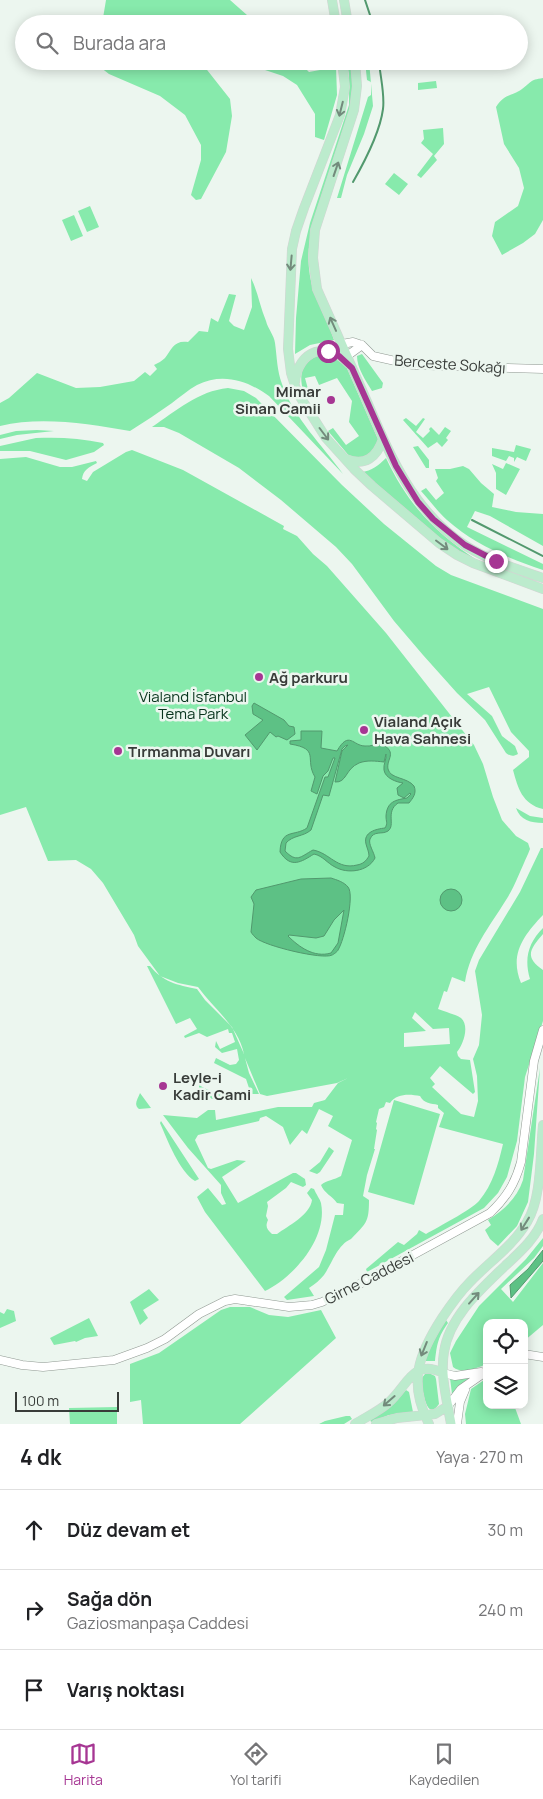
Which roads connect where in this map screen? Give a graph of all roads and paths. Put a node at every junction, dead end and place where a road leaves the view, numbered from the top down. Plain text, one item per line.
1 (332, 0) edge
2 (344, 0) edge
3 (346, 10) junction
4 (334, 12) junction
5 (334, 15) edge
6 (347, 15) edge
7 (343, 70) edge
8 (356, 70) edge
9 (342, 344) junction
10 (362, 345) junction
11 (310, 353) junction
12 (347, 356) junction
13 (352, 368) junction
14 (543, 369) edge
15 (295, 386) junction
16 (383, 439) junction
17 (344, 458) junction
18 (543, 578) edge
19 (543, 589) edge
20 (543, 1030) edge
21 (543, 1059) edge
22 (534, 1061) junction
23 (543, 1125) edge
24 (543, 1219) edge
25 (446, 1313) junction
26 (446, 1342) junction
27 (528, 1355) edge
28 (543, 1357) edge
29 (0, 1360) edge
30 (417, 1371) junction
31 (483, 1371) edge
32 (483, 1372) edge
33 (443, 1373) junction
34 (469, 1383) junction
35 (448, 1406) junction
36 (424, 1415) junction
37 (388, 1421) junction
38 (355, 1424) edge
39 (376, 1424) edge
40 (409, 1424) edge
41 (429, 1424) edge
42 (451, 1424) edge
43 (457, 1424) edge

1 - 4 main road
2 - 3 main road
3 - 4 main road
3 - 6 main road
4 - 5 main road
7 -> 15 main road
9 -> 8 main road
9 - 10 street
9 - 11 main road
9 - 12 main road
10 - 12 street
10 - 14 street, Berceste Sokağı
11 - 13 main road
11 - 15 main road
12 - 13 main road
13 - 16 main road
15 -> 17 main road
16 - 17 main road
16 - 18 main road
17 -> 19 main road
20 - 22 street, Girne Caddesi
21 - 22 street
22 - 29 street, Girne Caddesi
23 -> 25 main road
26 -> 24 main road
25 - 26 main road
25 -> 30 main road
26 - 33 main road
27 - 28 street
30 - 33 main road
30 - 36 main road
30 -> 38 main road
31 - 33 street
32 - 34 street
33 - 35 main road
34 - 35 street
34 - 43 street
35 - 36 main road
35 - 42 main road
36 - 37 main road
36 - 41 main road
37 - 39 main road
37 - 40 main road

